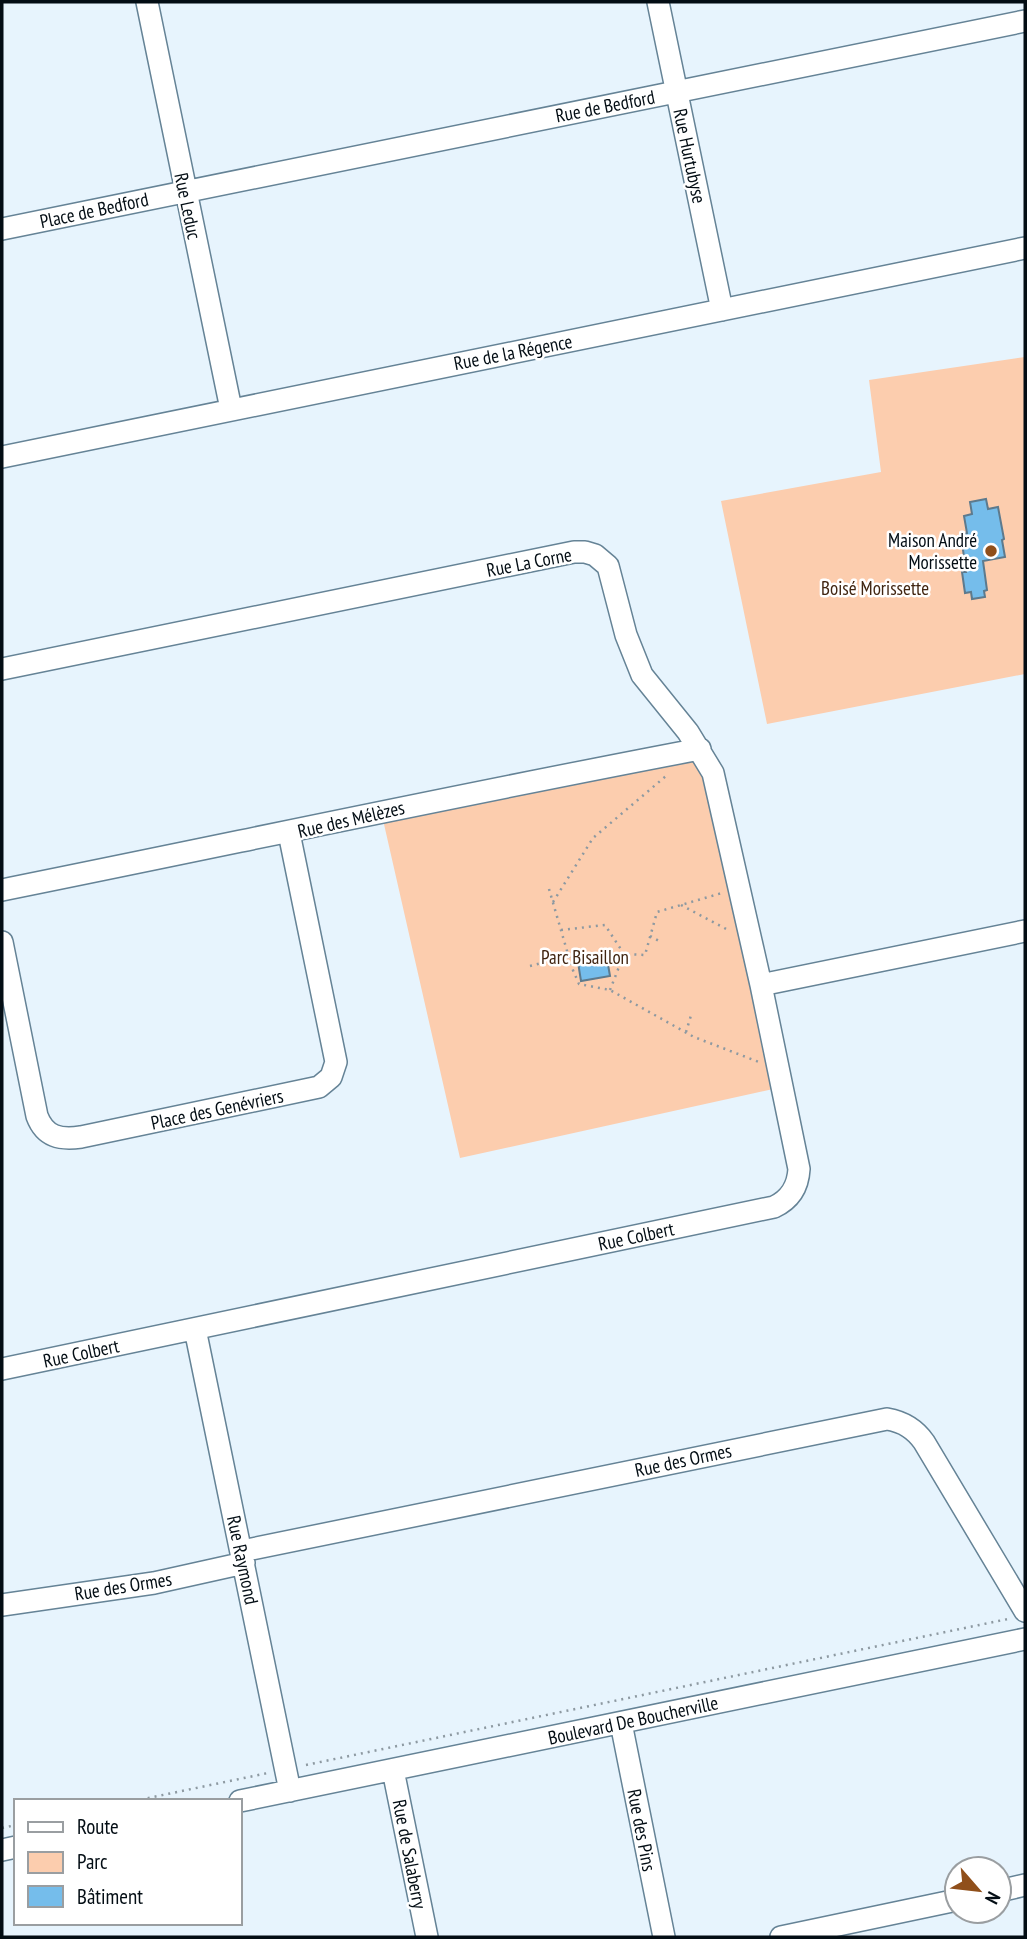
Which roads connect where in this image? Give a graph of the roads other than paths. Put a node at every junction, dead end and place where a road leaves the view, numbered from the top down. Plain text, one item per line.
1 (147, 2) edge
2 (659, 2) edge
3 (1025, 21) edge
4 (677, 91) junction
5 (185, 191) junction
6 (2, 229) edge
7 (1025, 248) edge
8 (722, 310) junction
9 (231, 409) junction
10 (2, 457) edge
11 (2, 669) edge
12 (700, 749) junction
13 (289, 833) junction
14 (2, 890) edge
15 (1025, 931) edge
16 (2, 942) edge
17 (761, 985) junction
18 (195, 1329) junction
19 (2, 1369) edge
20 (243, 1557) junction
21 (2, 1605) edge
22 (1017, 1615) edge
23 (1025, 1639) edge
24 (621, 1723) junction
25 (393, 1770) junction
26 (290, 1791) junction
27 (242, 1801) edge
28 (943, 1903) edge
29 (427, 1937) edge
30 (664, 1937) edge
31 (781, 1937) edge

1 - 5 street, Rue Leduc
2 - 4 street, Rue Hurtubyse
3 - 4 street, Rue de Bedford
4 - 5 street, Rue de Bedford
4 - 8 street, Rue Hurtubyse
5 - 6 street, Place de Bedford
5 - 9 street, Rue Leduc
7 - 8 street, Rue de la Régence
8 - 9 street, Rue de la Régence
9 - 10 street, Rue de la Régence
11 - 12 street, Rue La Corne
12 - 13 street, Rue des Mélèzes
12 - 17 street, Rue La Corne
13 - 14 street, Rue des Mélèzes
13 - 16 street, Place des Genévriers
15 - 17 street
17 - 18 street, Rue Colbert
18 - 19 street, Rue Colbert
18 - 20 street, Rue Raymond
20 - 21 street, Rue des Ormes
20 - 22 street, Rue des Ormes
20 - 26 street, Rue Raymond
23 - 24 street, Boulevard De Boucherville
24 - 25 street, Boulevard De Boucherville
24 - 30 street, Rue des Pins
25 - 26 street, Boulevard De Boucherville
25 - 29 street, Rue de Salaberry
26 - 27 street, Boulevard De Boucherville
28 - 31 street

